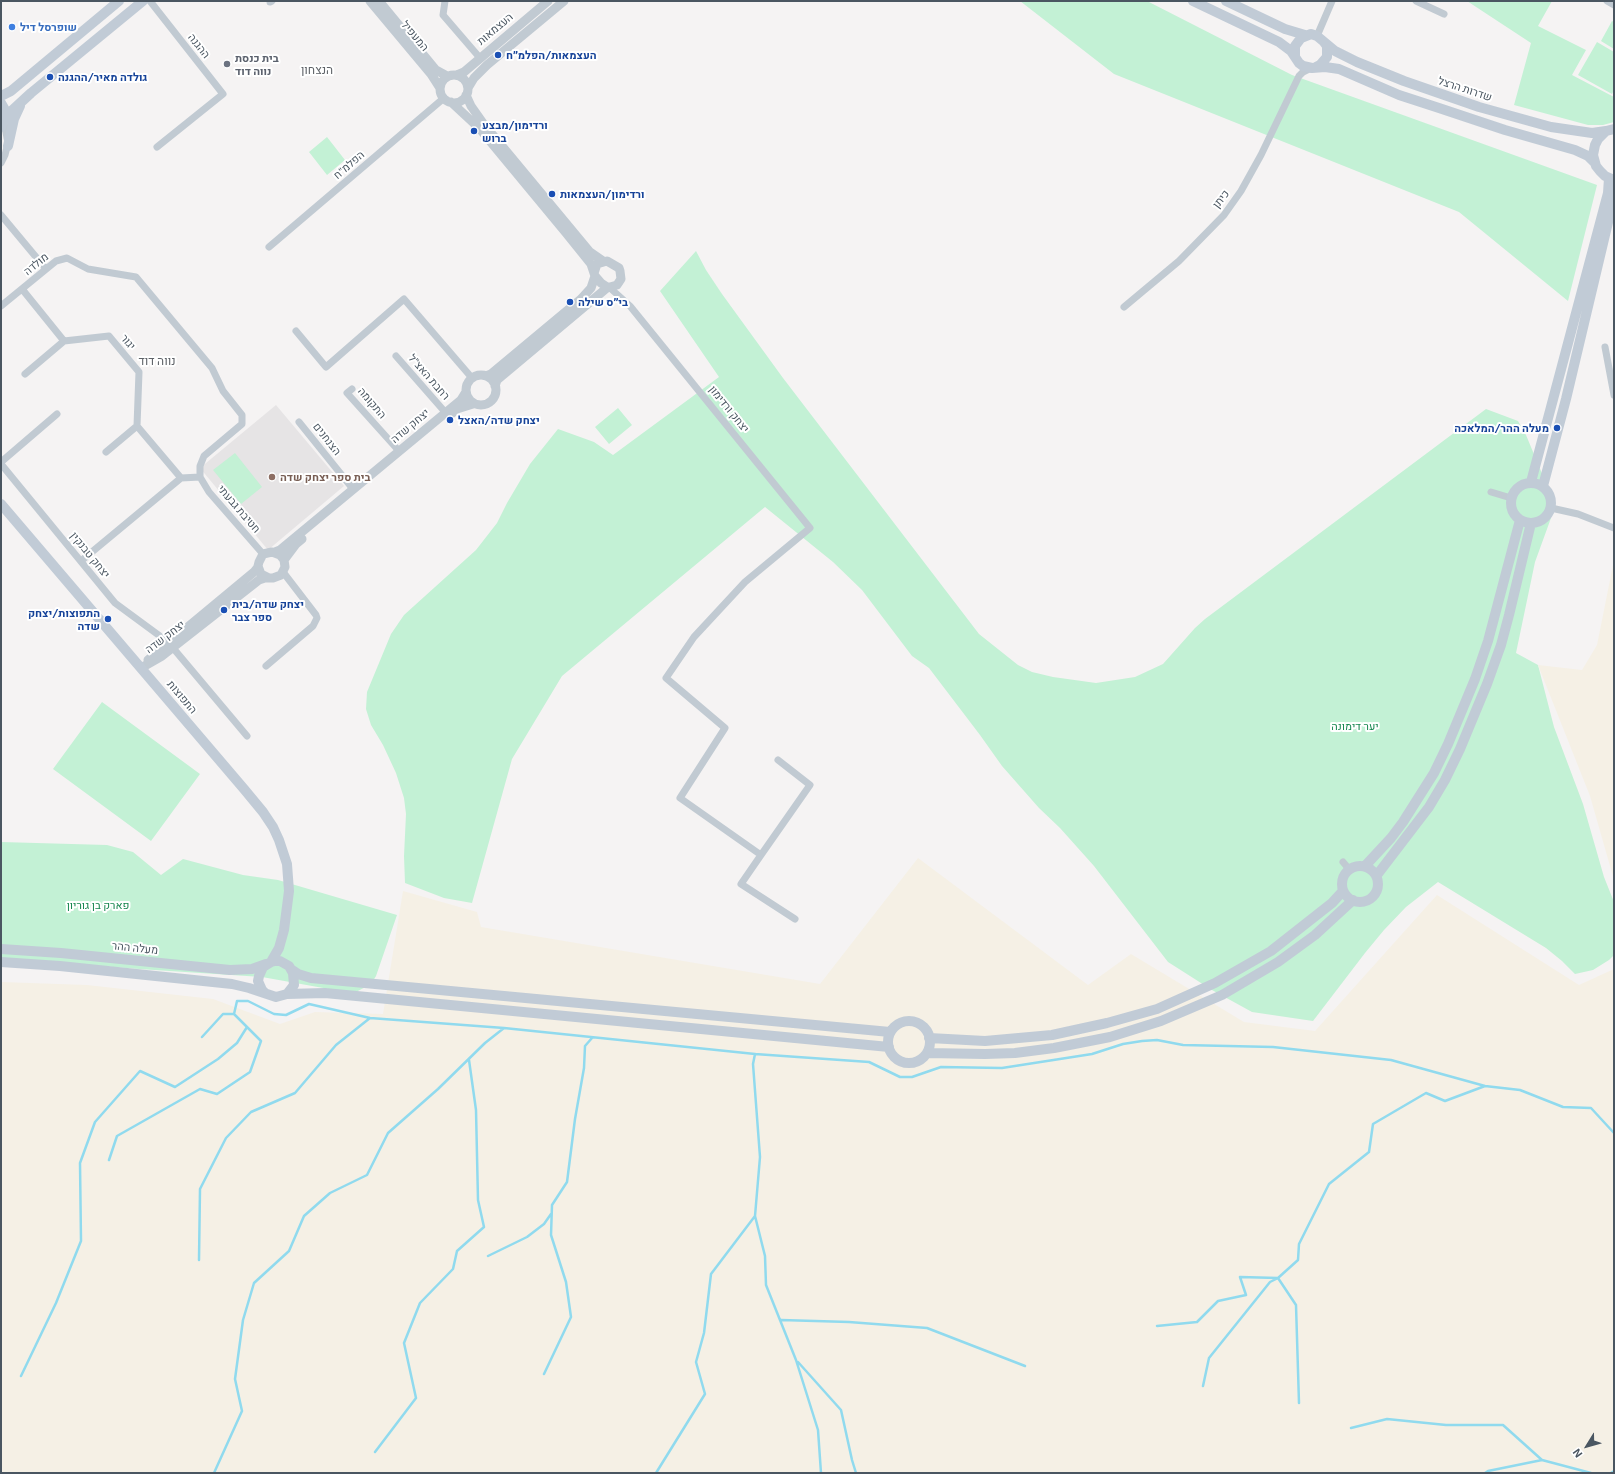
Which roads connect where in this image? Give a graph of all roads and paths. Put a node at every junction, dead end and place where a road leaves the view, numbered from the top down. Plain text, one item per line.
1 (119, 1) edge
2 (143, 1) edge
3 (150, 1) edge
4 (370, 1) edge
5 (379, 1) edge
6 (445, 1) edge
7 (548, 1) edge
8 (564, 1) edge
9 (1193, 1) edge
10 (1226, 1) edge
11 (1332, 1) edge
12 (1416, 1) edge
13 (1607, 1) edge
14 (1614, 5) edge
15 (1444, 14) dead end
16 (1306, 35) junction
17 (1321, 39) junction
18 (480, 58) junction
19 (1295, 58) junction
20 (1314, 68) junction
21 (458, 75) junction
22 (447, 76) junction
23 (1299, 76) junction
24 (440, 88) junction
25 (467, 91) junction
26 (1, 96) edge
27 (27, 97) junction
28 (447, 100) junction
29 (1, 103) edge
30 (4, 122) edge
31 (1610, 130) edge
32 (4, 145) edge
33 (157, 147) dead end
34 (2, 161) edge
35 (1595, 163) junction
36 (1611, 179) edge
37 (1614, 198) edge
38 (1, 216) edge
39 (269, 247) dead end
40 (603, 261) junction
41 (46, 269) junction
42 (595, 275) junction
43 (618, 283) junction
44 (609, 287) junction
45 (22, 289) junction
46 (1, 306) edge
47 (630, 306) junction
48 (1124, 308) dead end
49 (296, 331) dead end
50 (64, 341) junction
51 (1605, 347) dead end
52 (396, 356) dead end
53 (25, 374) dead end
54 (486, 376) junction
55 (472, 378) junction
56 (495, 386) junction
57 (352, 389) dead end
58 (466, 392) junction
59 (1614, 395) edge
60 (474, 404) junction
61 (445, 412) junction
62 (57, 414) dead end
63 (299, 422) dead end
64 (137, 426) junction
65 (399, 451) junction
66 (106, 452) dead end
67 (1, 463) edge
68 (200, 477) junction
69 (181, 478) junction
70 (1531, 482) junction
71 (1543, 486) junction
72 (353, 490) junction
73 (1491, 492) dead end
74 (1511, 498) junction
75 (1, 504) edge
76 (1551, 508) junction
77 (1520, 520) junction
78 (1531, 523) junction
79 (1614, 528) edge
80 (275, 552) junction
81 (263, 554) junction
82 (284, 560) junction
83 (81, 561) junction
84 (258, 567) junction
85 (283, 572) junction
86 (269, 578) junction
87 (171, 645) junction
88 (266, 666) dead end
89 (142, 668) junction
90 (247, 736) dead end
91 (778, 760) dead end
92 (761, 855) junction
93 (1365, 866) junction
94 (1377, 875) junction
95 (1343, 891) junction
96 (1353, 900) junction
97 (795, 919) dead end
98 (284, 930) junction
99 (1, 949) edge
100 (1, 962) edge
101 (268, 963) junction
102 (290, 968) junction
103 (266, 993) junction
104 (287, 994) junction
105 (890, 1032) junction
106 (929, 1038) junction
107 (888, 1047) junction
108 (927, 1053) junction

1 - 26 main road
2 - 27 main road
3 - 33 street, ההגנה
4 - 24 street, המעפיל
5 - 22 street, המעפיל
6 - 18 street
7 - 18 street, העצמאות
8 - 25 street, העצמאות
9 - 19 main road
10 - 16 main road
11 - 17 street
12 - 15 street
13 - 14 street
16 - 17 main road
16 - 19 main road
17 - 20 main road
17 - 31 main road, שדרות הרצל
18 - 21 street, העצמאות
19 - 20 main road
19 - 23 street
20 - 23 street
20 - 35 main road
21 - 22 street
21 - 25 street
22 - 24 street
23 - 48 street, כיתן
24 - 28 street
25 - 28 street
25 - 40 street
27 - 30 main road
27 - 32 main road
28 - 39 street, הפלמ"ח
28 - 42 street
29 - 30 main road
30 - 32 street
31 - 35 main road
32 - 34 street
35 - 36 main road
36 - 70 main road
37 - 71 main road
38 - 41 street
40 - 42 street
40 - 43 street
41 - 45 street, מולדה
41 - 68 street, מולדה
42 - 44 street
42 - 54 street
43 - 44 street
43 - 47 street, יצחק ורדימון
44 - 47 street, יצחק ורדימון
44 - 56 street
45 - 46 street, מולדה
45 - 50 street
47 - 92 street, יצחק ורדימון
49 - 55 street
50 - 53 street
50 - 64 street, יגור
51 - 59 street
52 - 61 street, רחבת האצ"ל
54 - 55 street
54 - 56 street
55 - 58 street
56 - 60 street
57 - 65 street, התקומה
58 - 60 street
58 - 61 street, יצחק שדה
60 - 82 street, יצחק שדה
61 - 65 street, יצחק שדה
62 - 67 street
63 - 72 street, הצנחנים
64 - 66 street
64 - 69 street
65 - 72 street, יצחק שדה
67 - 83 street, יצחק טבנקין
68 - 69 street
68 - 81 street, חטיבת גבעתי
69 - 83 street
70 - 71 main road
70 - 74 main road
71 - 76 main road
72 - 80 street, יצחק שדה
73 - 74 street
74 - 77 main road
75 - 89 main road, התפוצות
76 - 78 main road
76 - 79 street
77 - 78 main road
77 - 93 main road
78 - 94 main road
80 - 81 street
80 - 82 street
81 - 84 street
82 - 85 street
83 - 87 street, יצחק טבנקין
84 - 86 street
84 - 87 street, יצחק שדה
85 - 86 street
85 - 88 street
86 - 87 street, יצחק שדה
87 - 89 street, יצחק שדה
87 - 90 street, יצחק טבנקין
89 - 98 main road, התפוצות
91 - 92 street
92 - 97 street
93 - 94 main road
93 - 95 main road
94 - 96 main road
95 - 96 main road
95 - 106 main road
96 - 108 main road
98 - 101 main road, התפוצות
98 - 102 main road, התפוצות
99 - 101 main road, מעלה ההר
100 - 103 main road
101 - 102 main road
101 - 103 main road
102 - 104 main road
102 - 105 main road
103 - 104 main road
104 - 107 main road
105 - 106 main road
105 - 107 main road
106 - 108 main road
107 - 108 main road

